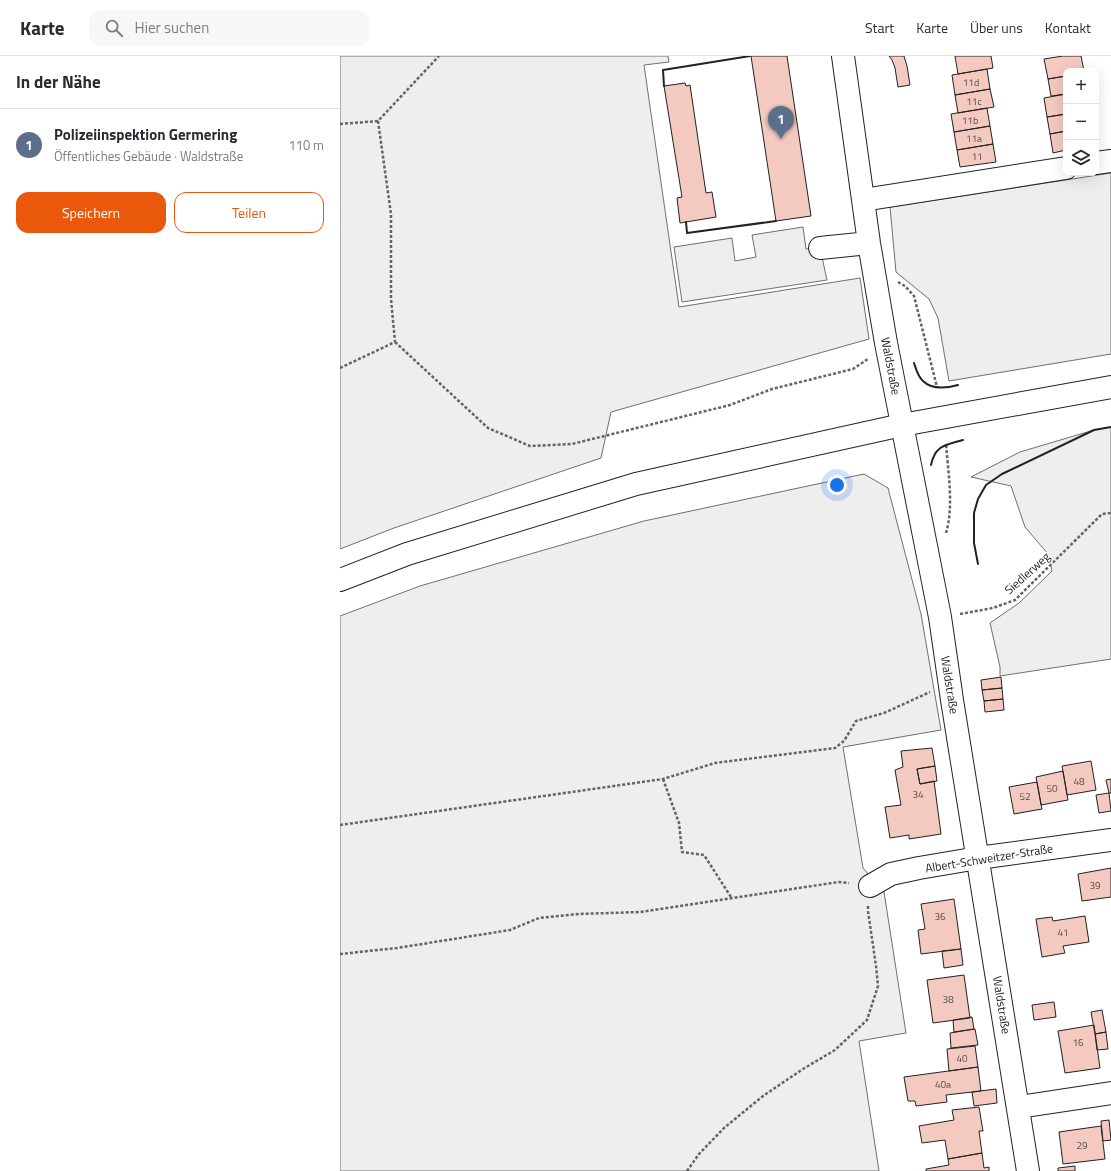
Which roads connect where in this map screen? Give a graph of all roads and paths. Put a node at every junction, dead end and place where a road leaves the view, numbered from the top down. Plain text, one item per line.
1 (439, 56) edge
2 (843, 56) edge
3 (378, 121) junction
4 (340, 124) edge
5 (1111, 161) edge
6 (1099, 163) edge
7 (1063, 168) edge
8 (863, 200) junction
9 (869, 243) junction
10 (820, 248) dead end
11 (914, 296) dead end
12 (395, 342) junction
13 (870, 354) dead end
14 (340, 368) edge
15 (937, 387) dead end
16 (1111, 387) edge
17 (902, 425) junction
18 (946, 444) dead end
19 (1111, 512) edge
20 (944, 539) dead end
21 (340, 580) edge
22 (940, 617) junction
23 (950, 683) junction
24 (663, 779) junction
25 (340, 825) edge
26 (1111, 840) edge
27 (978, 858) junction
28 (870, 886) junction
29 (731, 897) junction
30 (340, 954) edge
31 (1111, 1093) edge
32 (1018, 1107) junction
33 (688, 1171) edge
34 (1028, 1171) edge

1 - 3 path
2 - 8 street, Waldstraße
3 - 4 path
3 - 12 path
5 - 6 street
7 - 8 street
8 - 9 street, Waldstraße
9 - 10 street
9 - 17 street, Waldstraße
11 - 15 path
12 - 13 path
12 - 14 path
16 - 17 street
17 - 21 street
17 - 22 street, Waldstraße
18 - 20 path
19 - 22 path, Siedlerweg
22 - 23 street, Waldstraße
23 - 24 path
23 - 27 street, Waldstraße
24 - 25 path
24 - 29 path
26 - 27 street, Albert-Schweitzer-Straße
27 - 28 street, Albert-Schweitzer-Straße
27 - 32 street, Waldstraße
28 - 29 path
28 - 33 path
29 - 30 path
31 - 32 street
32 - 34 street, Waldstraße

